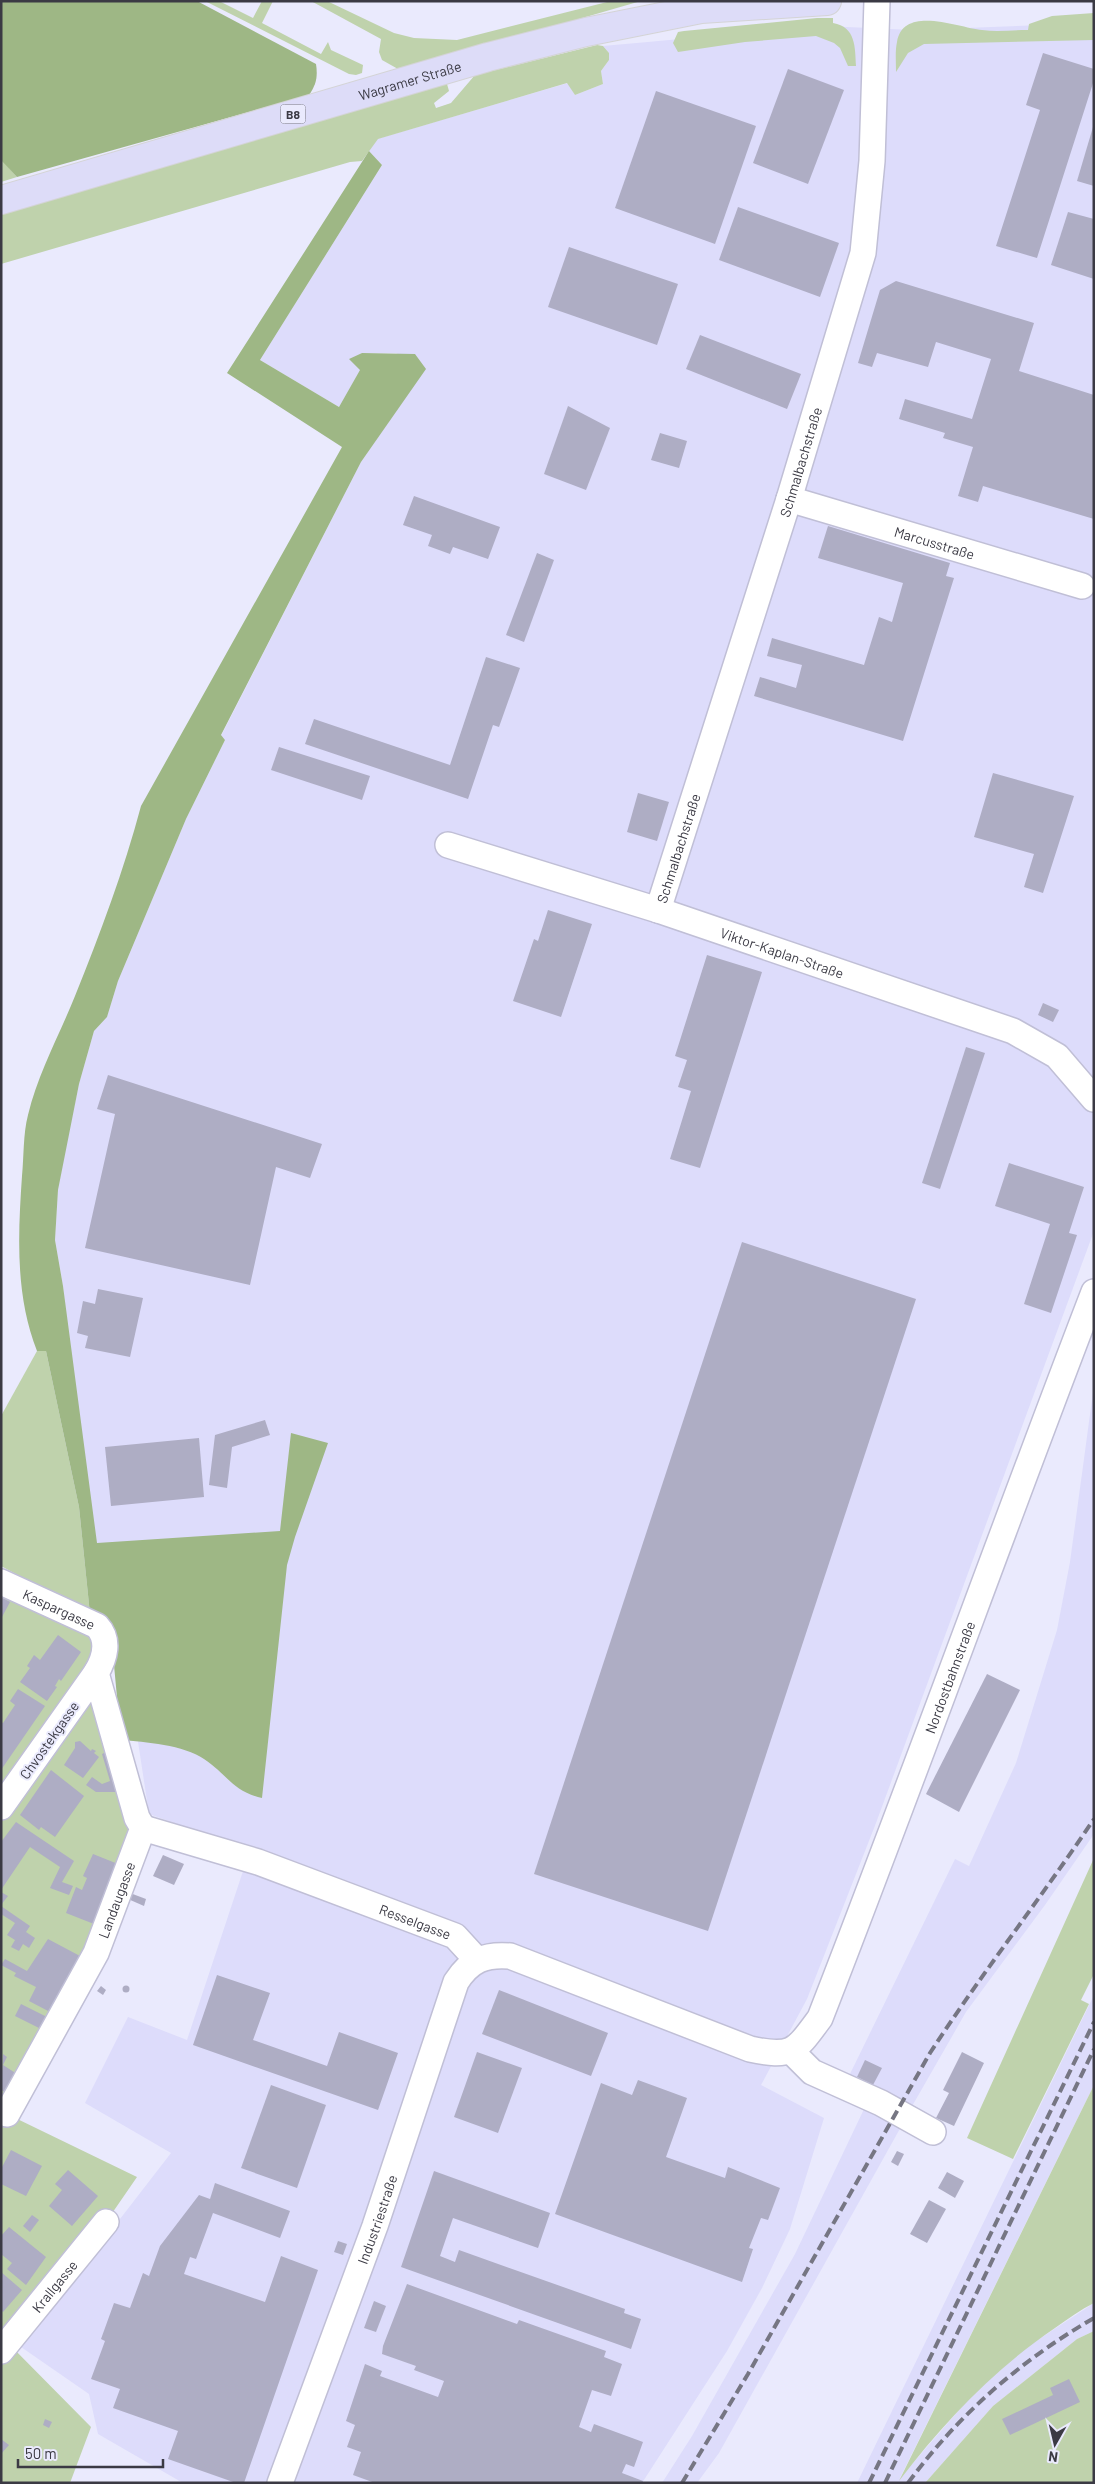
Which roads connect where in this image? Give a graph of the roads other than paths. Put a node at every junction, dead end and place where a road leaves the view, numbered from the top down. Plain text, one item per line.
1 (827, 1) edge
2 (877, 1) edge
3 (1, 200) edge
4 (789, 499) junction
5 (1082, 586) dead end
6 (448, 845) dead end
7 (658, 910) junction
8 (1094, 1099) edge
9 (1094, 1292) edge
10 (1, 1582) edge
11 (96, 1673) junction
12 (1, 1807) edge
13 (143, 1828) junction
14 (477, 1960) junction
15 (791, 2051) junction
16 (4, 2112) edge
17 (933, 2132) dead end
18 (106, 2222) dead end
19 (1, 2351) edge
20 (280, 2483) edge

1 - 3 main road, Wagramer Straße / B8
2 - 4 street, Schmalbachstraße
4 - 5 street, Marcusstraße
4 - 7 street, Schmalbachstraße
6 - 7 street, Viktor-Kaplan-Straße
7 - 8 street, Viktor-Kaplan-Straße
9 - 15 street, Nordostbahnstraße
10 - 11 street, Kaspargasse
11 - 12 street, Chvostekgasse
11 - 13 street
13 - 14 street, Resselgasse
13 - 16 street, Landaugasse
14 - 15 street
14 - 20 street, Industriestraße
15 - 17 street
18 - 19 street, Krallgasse

